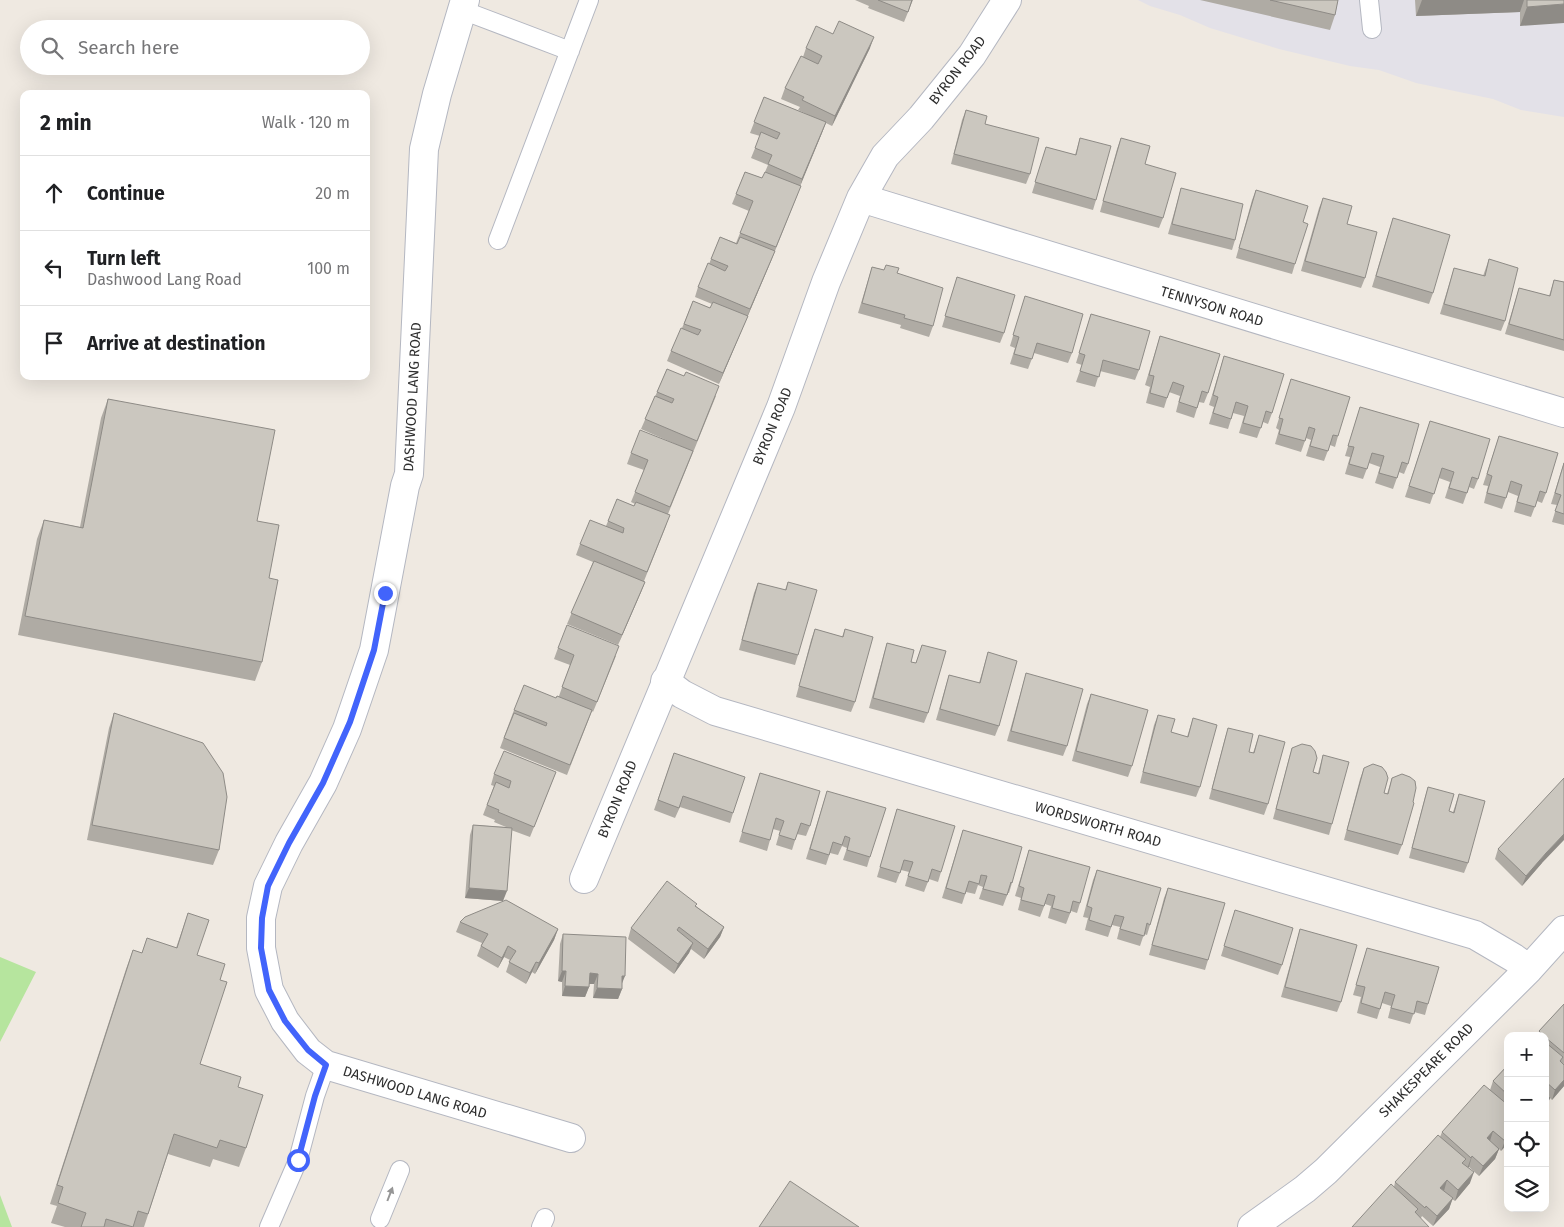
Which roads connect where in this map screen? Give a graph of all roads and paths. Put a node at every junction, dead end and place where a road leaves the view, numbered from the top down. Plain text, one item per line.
1 (589, 0) edge
2 (1008, 0) edge
3 (1369, 0) edge
4 (464, 5) edge
5 (1372, 29) dead end
6 (570, 52) junction
7 (861, 198) junction
8 (498, 240) dead end
9 (1564, 413) edge
10 (665, 681) junction
11 (584, 879) dead end
12 (1564, 930) edge
13 (1528, 969) junction
14 (326, 1065) junction
15 (571, 1138) dead end
16 (400, 1170) dead end
17 (380, 1219) dead end
18 (269, 1227) edge
19 (1252, 1227) edge

1 - 6 lane
2 - 7 street, BYRON ROAD
3 - 5 lane
4 - 6 lane
4 - 14 street, DASHWOOD LANG ROAD
6 - 8 lane
7 - 9 street, TENNYSON ROAD
7 - 10 street, BYRON ROAD
10 - 11 street, BYRON ROAD
10 - 13 street, WORDSWORTH ROAD
12 - 13 street, SHAKESPEARE ROAD
13 - 19 street, SHAKESPEARE ROAD
14 - 15 street, DASHWOOD LANG ROAD
14 - 18 lane
17 -> 16 lane

